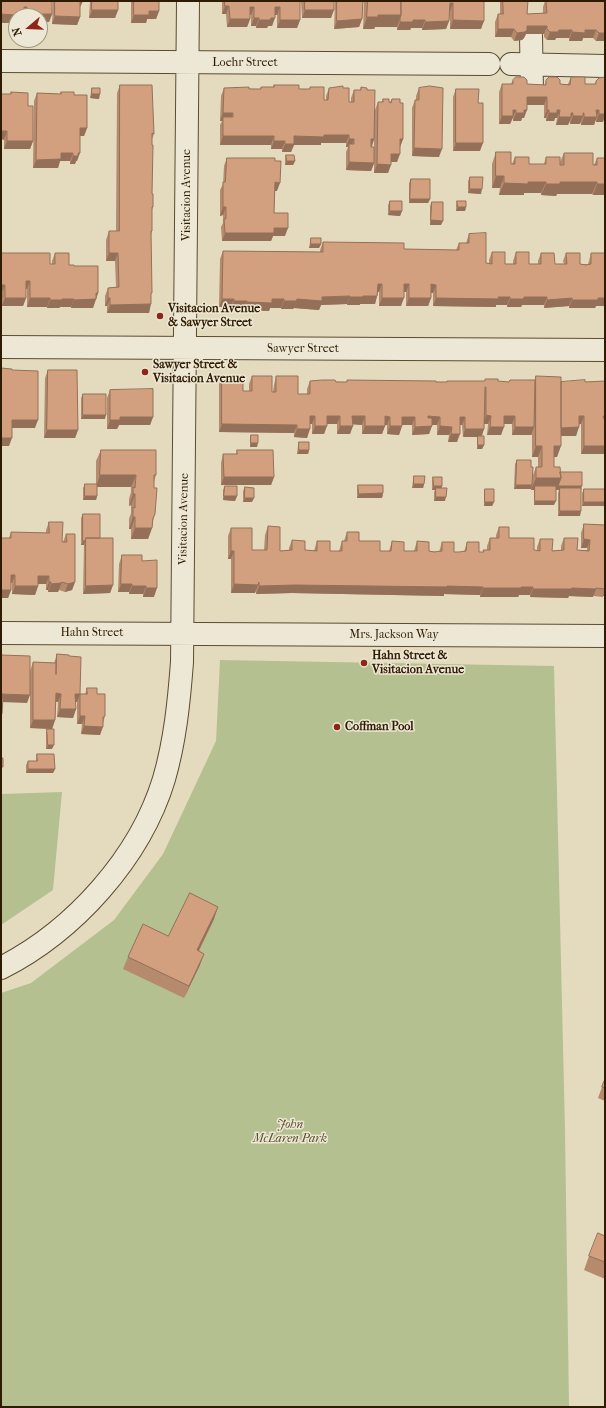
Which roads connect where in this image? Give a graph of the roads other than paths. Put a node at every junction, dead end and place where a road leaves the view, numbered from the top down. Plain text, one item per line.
1 (188, 1) edge
2 (532, 36) edge
3 (1, 61) edge
4 (188, 62) junction
5 (489, 64) dead end
6 (522, 65) junction
7 (605, 66) edge
8 (532, 90) edge
9 (1, 347) edge
10 (186, 348) junction
11 (605, 350) edge
12 (1, 632) edge
13 (182, 634) junction
14 (605, 636) edge
15 (1, 968) edge

1 - 4 street, Visitacion Avenue
2 - 6 street
3 - 4 street, Loehr Street
4 - 5 street, Loehr Street
4 - 10 street, Visitacion Avenue
6 - 7 street
6 - 8 street
9 - 10 street, Sawyer Street
10 - 11 street, Sawyer Street
10 - 13 street, Visitacion Avenue
12 - 13 street, Hahn Street
13 - 14 street, Mrs. Jackson Way
13 - 15 street, Visitacion Avenue

